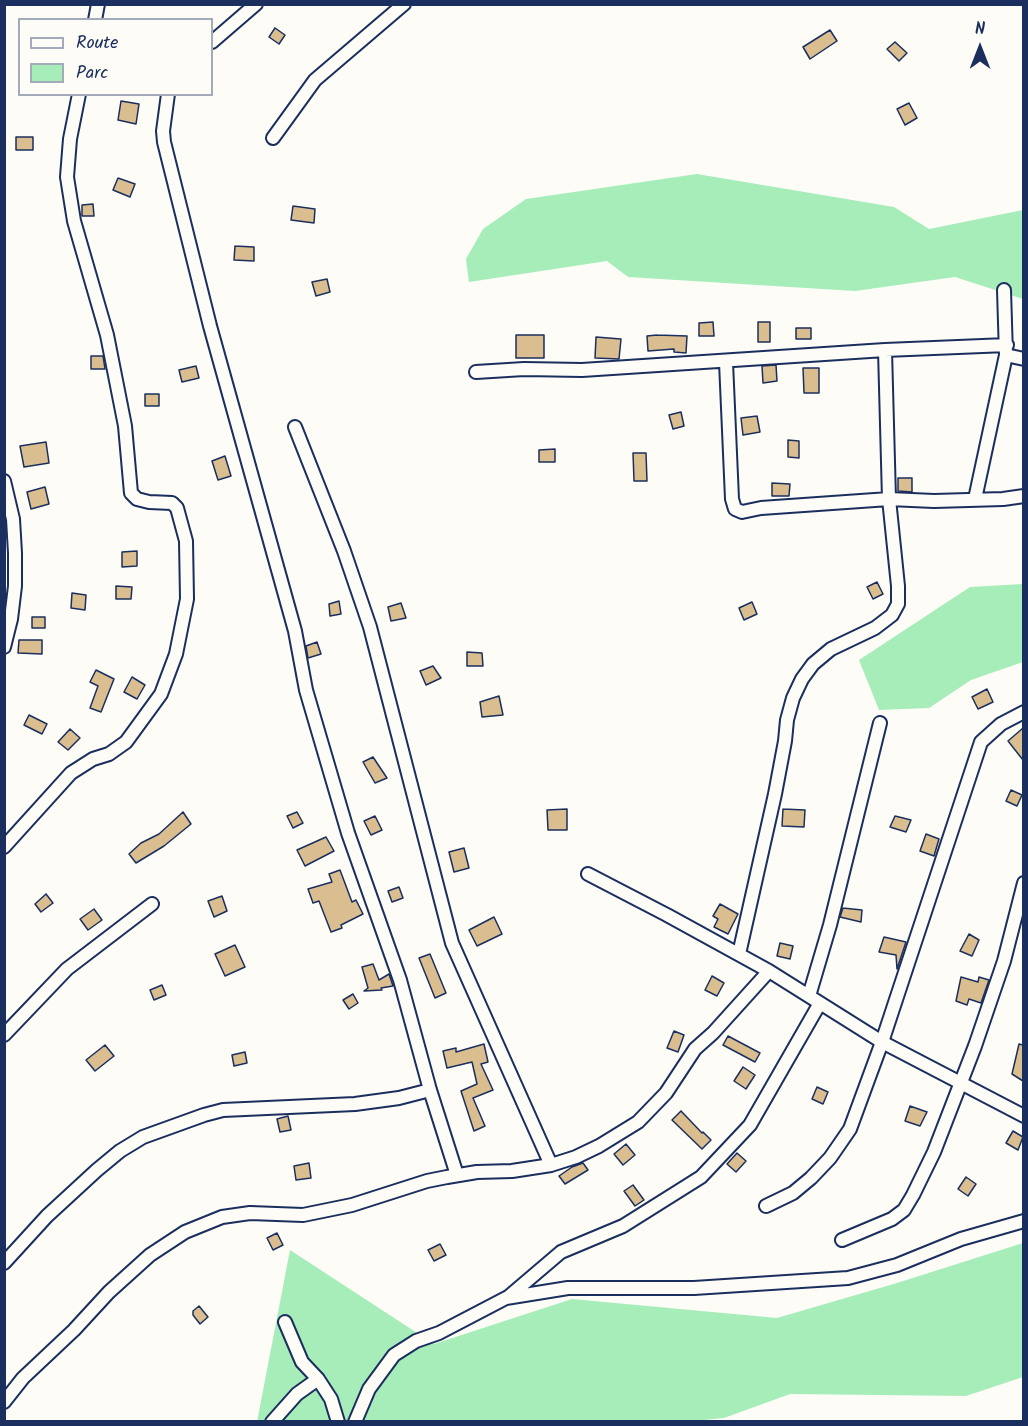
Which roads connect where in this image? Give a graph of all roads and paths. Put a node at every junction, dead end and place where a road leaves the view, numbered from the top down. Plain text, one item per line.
1 (256, 4) edge
2 (404, 4) edge
3 (213, 41) edge
4 (79, 96) edge
5 (168, 96) edge
6 (273, 138) dead end
7 (1004, 290) dead end
8 (885, 350) junction
9 (1006, 350) junction
10 (1023, 359) edge
11 (726, 362) junction
12 (476, 372) dead end
13 (296, 427) dead end
14 (4, 481) edge
15 (1023, 496) edge
16 (889, 499) junction
17 (975, 499) junction
18 (4, 647) edge
19 (1023, 712) edge
20 (880, 723) dead end
21 (4, 847) edge
22 (588, 874) dead end
23 (1023, 883) edge
24 (152, 904) dead end
25 (739, 954) junction
26 (769, 971) junction
27 (815, 999) junction
28 (4, 1035) edge
29 (882, 1042) junction
30 (961, 1083) junction
31 (430, 1090) junction
32 (1023, 1116) edge
33 (552, 1165) junction
34 (458, 1175) junction
35 (766, 1206) dead end
36 (1023, 1221) edge
37 (842, 1240) dead end
38 (4, 1263) edge
39 (506, 1298) junction
40 (285, 1322) dead end
41 (318, 1379) junction
42 (4, 1402) edge
43 (272, 1422) edge
44 (338, 1422) edge
45 (355, 1422) edge

1 - 3 street
2 - 6 street
4 - 21 street
5 - 31 street
7 - 9 street
8 - 9 street
8 - 11 street
8 - 16 street
9 - 10 street
9 - 17 street
11 - 12 street
11 - 16 street
13 - 33 street
14 - 18 street
15 - 17 street
16 - 17 street
16 - 25 street
19 - 29 street
20 - 27 street
22 - 25 street
23 - 30 street
24 - 28 street
25 - 26 street
26 - 27 street
26 - 33 street
27 - 29 street
27 - 39 street
29 - 30 street
29 - 35 street
30 - 32 street
30 - 37 street
31 - 34 street
31 - 38 street
33 - 34 street
34 - 42 street
36 - 39 street
39 - 45 street
40 - 41 street
41 - 43 street
41 - 44 street

